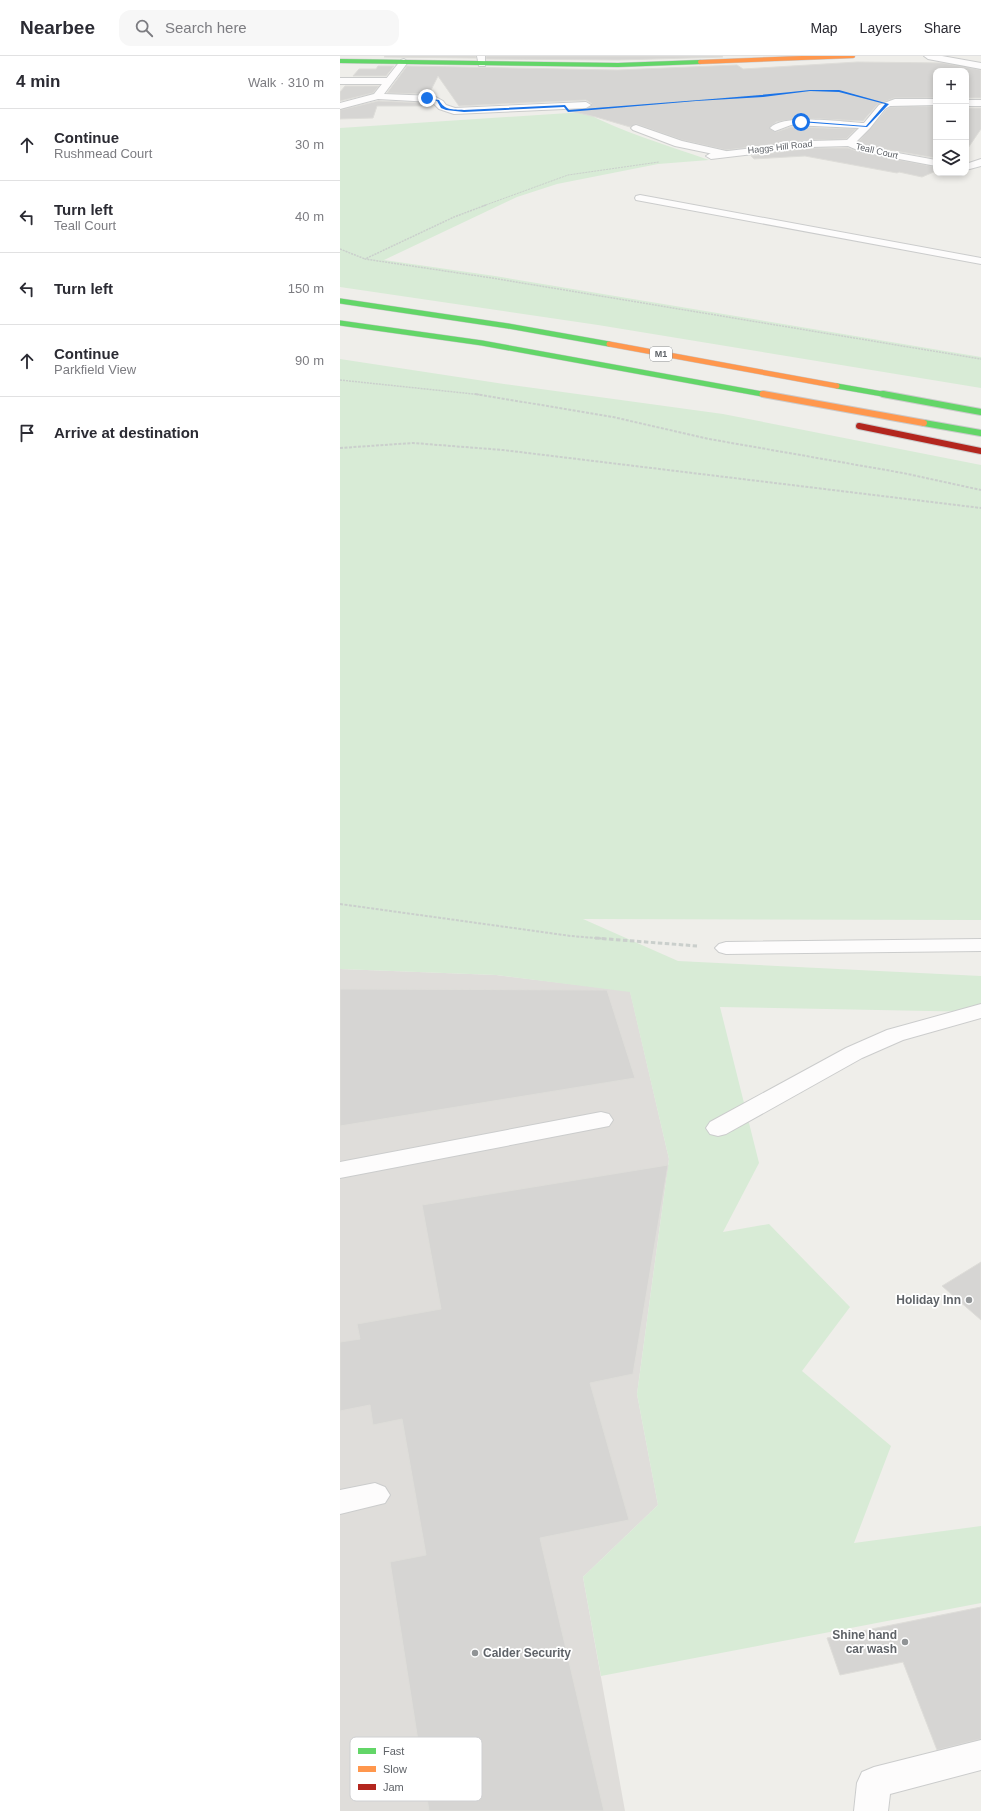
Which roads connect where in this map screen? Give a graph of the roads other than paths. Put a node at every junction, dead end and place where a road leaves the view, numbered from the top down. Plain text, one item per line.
1 (853, 56) edge
2 (928, 56) edge
3 (780, 58) edge
4 (481, 60) edge
5 (340, 61) edge
6 (404, 62) junction
7 (981, 66) edge
8 (340, 81) edge
9 (388, 81) junction
10 (377, 96) junction
11 (933, 102) edge
12 (969, 103) edge
13 (981, 103) edge
14 (586, 105) dead end
15 (340, 106) edge
16 (867, 126) junction
17 (636, 128) dead end
18 (775, 128) dead end
19 (850, 143) junction
20 (723, 153) junction
21 (711, 156) road end
22 (933, 162) edge
23 (981, 162) edge
24 (969, 166) edge
25 (640, 198) dead end
26 (981, 261) edge
27 (340, 301) edge
28 (340, 322) edge
29 (508, 326) junction
30 (482, 343) junction
31 (918, 391) dead end
32 (724, 397) dead end
33 (981, 412) edge
34 (846, 423) dead end
35 (981, 433) edge
36 (981, 451) edge
37 (981, 945) edge
38 (726, 948) road end
39 (981, 1010) edge
40 (601, 1120) dead end
41 (718, 1128) dead end
42 (340, 1170) edge
43 (375, 1495) dead end
44 (340, 1502) edge
45 (981, 1755) edge
46 (871, 1811) edge

1 - 3 main road
2 - 7 street
3 - 4 main road
4 - 6 main road
5 - 6 main road
6 - 9 street
8 - 9 lane
9 - 10 street
10 - 14 street
10 - 15 street
11 - 16 street, Teall Court
12 - 13 street
16 - 18 street
16 - 19 street, Teall Court
17 - 20 lane
19 - 20 street, Haggs Hill Road
19 - 22 street, Teall Court
20 - 21 street, Haggs Hill Road
23 - 24 street
25 - 26 lane
27 - 29 main road, M1
28 - 30 main road, M1
29 - 31 main road
29 - 33 main road, M1
30 - 32 main road
30 - 35 main road, M1
34 - 36 main road
37 - 38 lane
39 - 41 lane
40 - 42 lane
43 - 44 lane
45 - 46 lane

